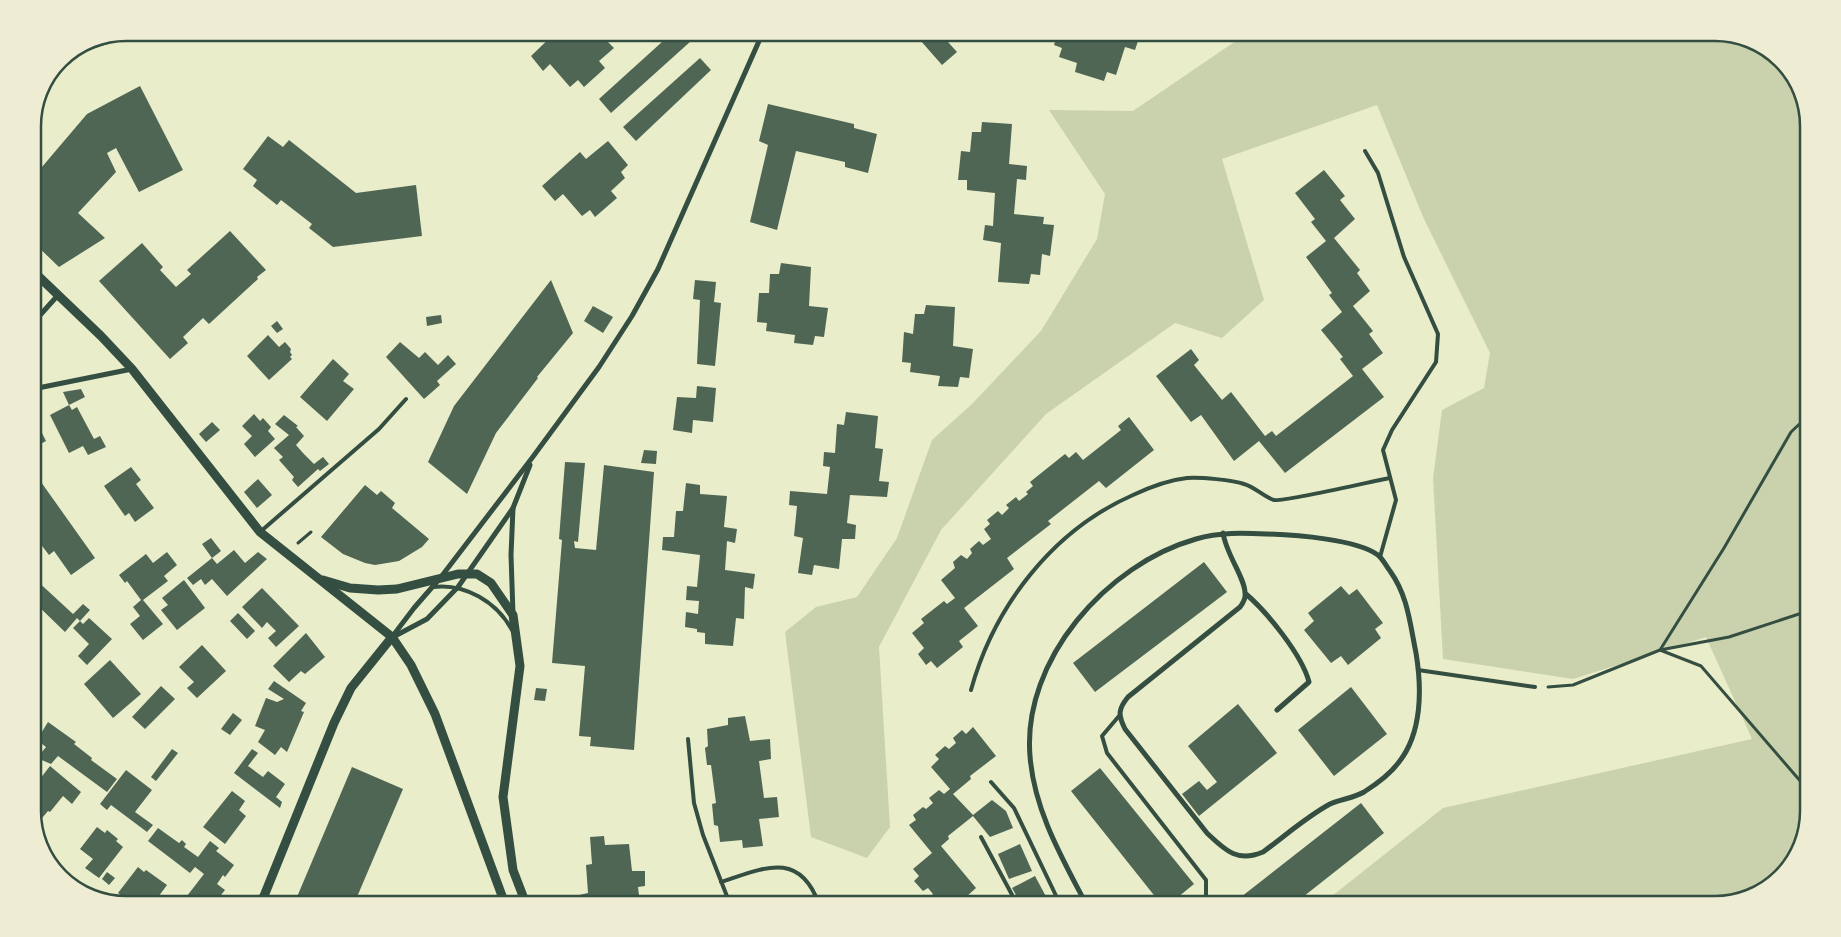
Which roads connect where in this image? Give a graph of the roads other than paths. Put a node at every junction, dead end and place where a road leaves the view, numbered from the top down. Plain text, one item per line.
1 (759, 41) edge
2 (1365, 151) dead end
3 (41, 278) edge
4 (59, 294) junction
5 (41, 314) edge
6 (132, 370) junction
7 (41, 387) edge
8 (406, 399) dead end
9 (532, 458) junction
10 (1390, 478) junction
11 (513, 508) junction
12 (260, 532) junction
13 (1223, 533) junction
14 (1380, 557) junction
15 (470, 573) junction
16 (442, 577) junction
17 (318, 578) junction
18 (433, 587) junction
19 (458, 587) junction
20 (1246, 594) junction
21 (514, 615) junction
22 (392, 637) junction
23 (518, 641) junction
24 (1418, 670) junction
25 (1534, 687) road end
26 (971, 690) dead end
27 (1277, 710) dead end
28 (1119, 716) junction
29 (688, 739) dead end
30 (991, 782) dead end
31 (981, 837) dead end
32 (721, 882) junction
33 (264, 896) edge
34 (502, 896) edge
35 (523, 896) edge
36 (727, 896) edge
37 (816, 896) edge
38 (1013, 896) edge
39 (1056, 896) edge
40 (1082, 896) edge
41 (1206, 896) edge

1 - 9 street
2 - 10 lane
3 - 4 street
4 - 5 street
4 - 6 street
6 - 7 street
6 - 12 street
8 - 12 lane
9 - 11 street
9 - 16 street
10 - 14 lane
10 - 26 lane
11 - 15 street
11 - 21 street
12 - 17 street
13 - 14 street
13 - 20 street
13 - 40 street
14 - 24 street
15 - 16 street
15 - 19 street
15 - 21 street
16 - 17 street
16 - 18 street
17 - 22 street
18 - 19 lane
18 - 22 street
19 - 22 street
19 - 23 lane
20 - 27 street
20 - 28 street
21 - 23 street
22 - 33 street
22 - 34 street
23 - 35 street
24 - 25 lane
24 - 28 street
28 - 41 lane
29 - 32 lane
30 - 39 lane
31 - 38 lane
32 - 36 lane
32 - 37 lane

